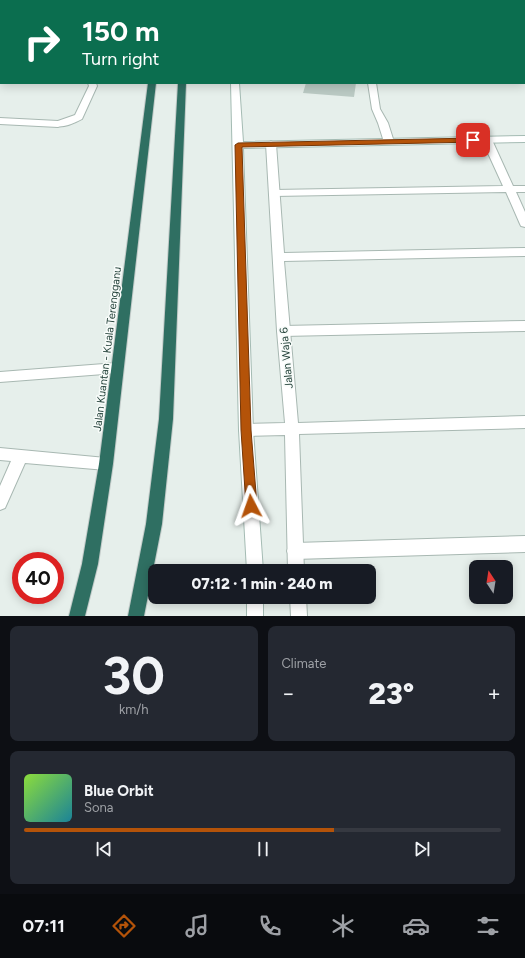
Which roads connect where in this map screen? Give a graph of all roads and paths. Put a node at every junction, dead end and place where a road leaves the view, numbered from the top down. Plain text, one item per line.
1 (92, 84) edge
2 (152, 84) edge
3 (182, 84) edge
4 (235, 84) edge
5 (372, 84) edge
6 (0, 121) edge
7 (525, 139) edge
8 (487, 140) junction
9 (389, 142) junction
10 (271, 144) junction
11 (238, 145) junction
12 (509, 189) junction
13 (525, 189) edge
14 (274, 193) junction
15 (525, 224) edge
16 (525, 252) edge
17 (278, 257) junction
18 (525, 326) edge
19 (283, 331) junction
20 (117, 368) junction
21 (0, 377) edge
22 (525, 422) edge
23 (292, 429) junction
24 (246, 430) junction
25 (0, 454) edge
26 (21, 456) junction
27 (106, 464) junction
28 (0, 503) edge
29 (525, 544) edge
30 (295, 551) junction
31 (255, 564) edge
32 (296, 564) edge
33 (255, 604) edge
34 (298, 604) edge
35 (77, 616) edge
36 (136, 616) edge
37 (255, 616) edge
38 (299, 616) edge

1 - 6 street
2 - 20 highway, Jalan Kuantan - Kuala Terengganu
3 - 36 highway
4 - 11 street
5 - 9 street
7 - 8 street
8 - 9 street
8 - 12 street
9 - 10 street
10 - 11 street
10 - 14 street, Jalan Waja 6
11 - 24 street
12 - 13 street
12 - 14 street
12 - 15 street
14 - 17 street, Jalan Waja 6
16 - 17 street
17 - 19 street, Jalan Waja 6
18 - 19 street
19 - 23 street, Jalan Waja 6
20 - 21 street
20 - 27 highway, Jalan Kuantan - Kuala Terengganu
22 - 23 street
23 - 24 street
23 - 30 street, Jalan Waja 6
24 - 31 street
25 - 26 street
26 - 27 street
26 - 28 street
27 - 35 highway, Jalan Kuantan - Kuala Terengganu
29 - 30 street
30 - 32 street, Jalan Waja 6
33 - 37 street
34 - 38 street

